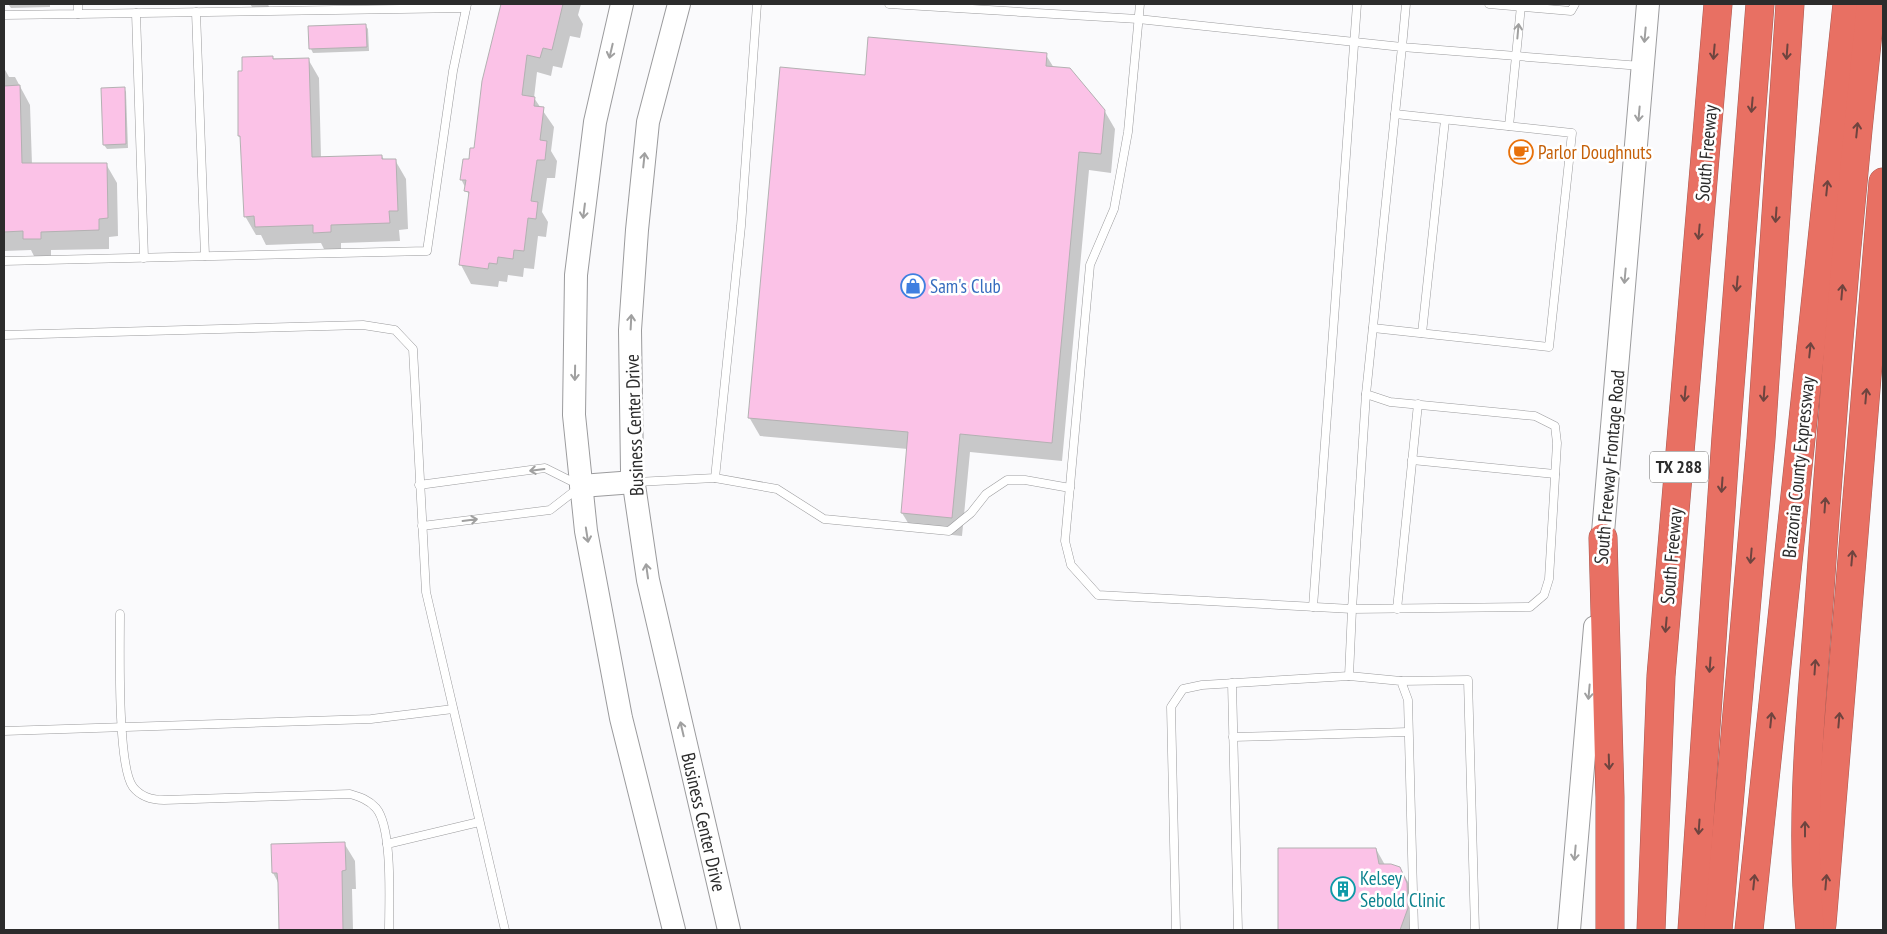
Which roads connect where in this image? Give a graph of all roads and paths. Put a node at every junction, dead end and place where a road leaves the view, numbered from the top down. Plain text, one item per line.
1 (78, 4) edge
2 (622, 4) edge
3 (679, 4) edge
4 (757, 4) edge
5 (889, 4) edge
6 (1140, 4) edge
7 (1357, 4) edge
8 (1406, 4) edge
9 (1488, 4) edge
10 (1575, 4) edge
11 (1648, 4) edge
12 (1718, 4) edge
13 (1760, 4) edge
14 (1790, 4) edge
15 (1847, 4) edge
16 (1871, 4) edge
17 (467, 6) edge
18 (1521, 6) junction
19 (196, 12) junction
20 (136, 13) junction
21 (78, 14) junction
22 (4, 15) edge
23 (1138, 19) junction
24 (1354, 43) junction
25 (1402, 47) junction
26 (1516, 56) junction
27 (1643, 66) junction
28 (1395, 114) junction
29 (1446, 120) junction
30 (1509, 126) junction
31 (1883, 182) edge
32 (205, 256) junction
33 (144, 258) junction
34 (4, 261) edge
35 (1373, 328) junction
36 (1422, 333) junction
37 (4, 335) edge
38 (1366, 394) junction
39 (1418, 404) junction
40 (1412, 460) junction
41 (1556, 474) junction
42 (715, 478) junction
43 (634, 482) junction
44 (419, 485) junction
45 (581, 486) junction
46 (1070, 488) junction
47 (422, 526) junction
48 (1603, 538) junction
49 (1313, 607) junction
50 (1352, 609) junction
51 (1398, 609) junction
52 (120, 614) dead end
53 (1349, 676) junction
54 (1401, 681) junction
55 (1232, 683) junction
56 (453, 708) junction
57 (122, 728) junction
58 (4, 732) edge
59 (1408, 732) junction
60 (1233, 737) junction
61 (479, 822) junction
62 (387, 844) junction
63 (389, 930) edge
64 (505, 930) edge
65 (674, 930) edge
66 (729, 930) edge
67 (1176, 930) edge
68 (1238, 930) edge
69 (1414, 930) edge
70 (1475, 930) edge
71 (1569, 930) edge
72 (1610, 930) edge
73 (1651, 930) edge
74 (1692, 930) edge
75 (1718, 930) edge
76 (1749, 930) edge
77 (1810, 930) edge
78 (1822, 930) edge

1 - 21 lane
2 -> 45 street
43 -> 3 street, Business Center Drive
4 - 42 lane
5 - 23 lane
6 - 23 lane
7 - 24 lane
8 - 25 lane
9 - 18 lane
10 - 18 lane
11 -> 27 street, South Freeway Frontage Road
12 -> 73 highway, South Freeway / TX 288
13 -> 74 highway
14 -> 75 highway, Brazoria County Expressway
76 -> 15 highway, Brazoria County Expressway
77 -> 16 highway
17 - 19 lane
17 - 32 lane
26 -> 18 lane
19 - 20 lane
19 - 32 lane
20 - 21 lane
20 - 33 lane
21 - 22 lane
23 - 24 lane
23 - 46 lane
24 - 25 lane
24 - 49 lane
25 - 26 lane
25 - 28 lane
26 - 27 lane
26 - 30 lane
27 -> 48 street, South Freeway Frontage Road
28 - 29 lane
28 - 35 lane
29 - 30 lane
29 - 36 lane
30 - 36 lane
78 -> 31 highway
32 - 33 lane
33 - 34 lane
35 - 36 lane
35 - 38 lane
37 - 44 lane
38 - 39 lane
38 - 50 lane
39 - 40 lane
39 - 41 lane
40 - 41 lane
40 - 51 lane
41 - 51 lane
42 - 43 lane
42 - 46 lane
43 - 45 street
66 -> 43 street, Business Center Drive
45 -> 44 lane
44 - 47 lane
47 -> 45 lane
45 -> 65 street
46 - 49 lane
47 - 56 lane
48 -> 71 street, South Freeway Frontage Road
48 -> 72 highway
49 - 50 lane
50 - 51 lane
50 - 53 lane
52 - 57 lane
53 - 54 lane
53 - 55 lane
54 - 59 lane
54 - 70 lane
55 - 60 lane
55 - 67 lane
56 - 57 lane
56 - 61 lane
57 - 58 lane
57 - 62 lane
59 - 60 lane
59 - 69 lane
60 - 68 lane
61 - 62 lane
61 - 64 lane
62 - 63 lane

